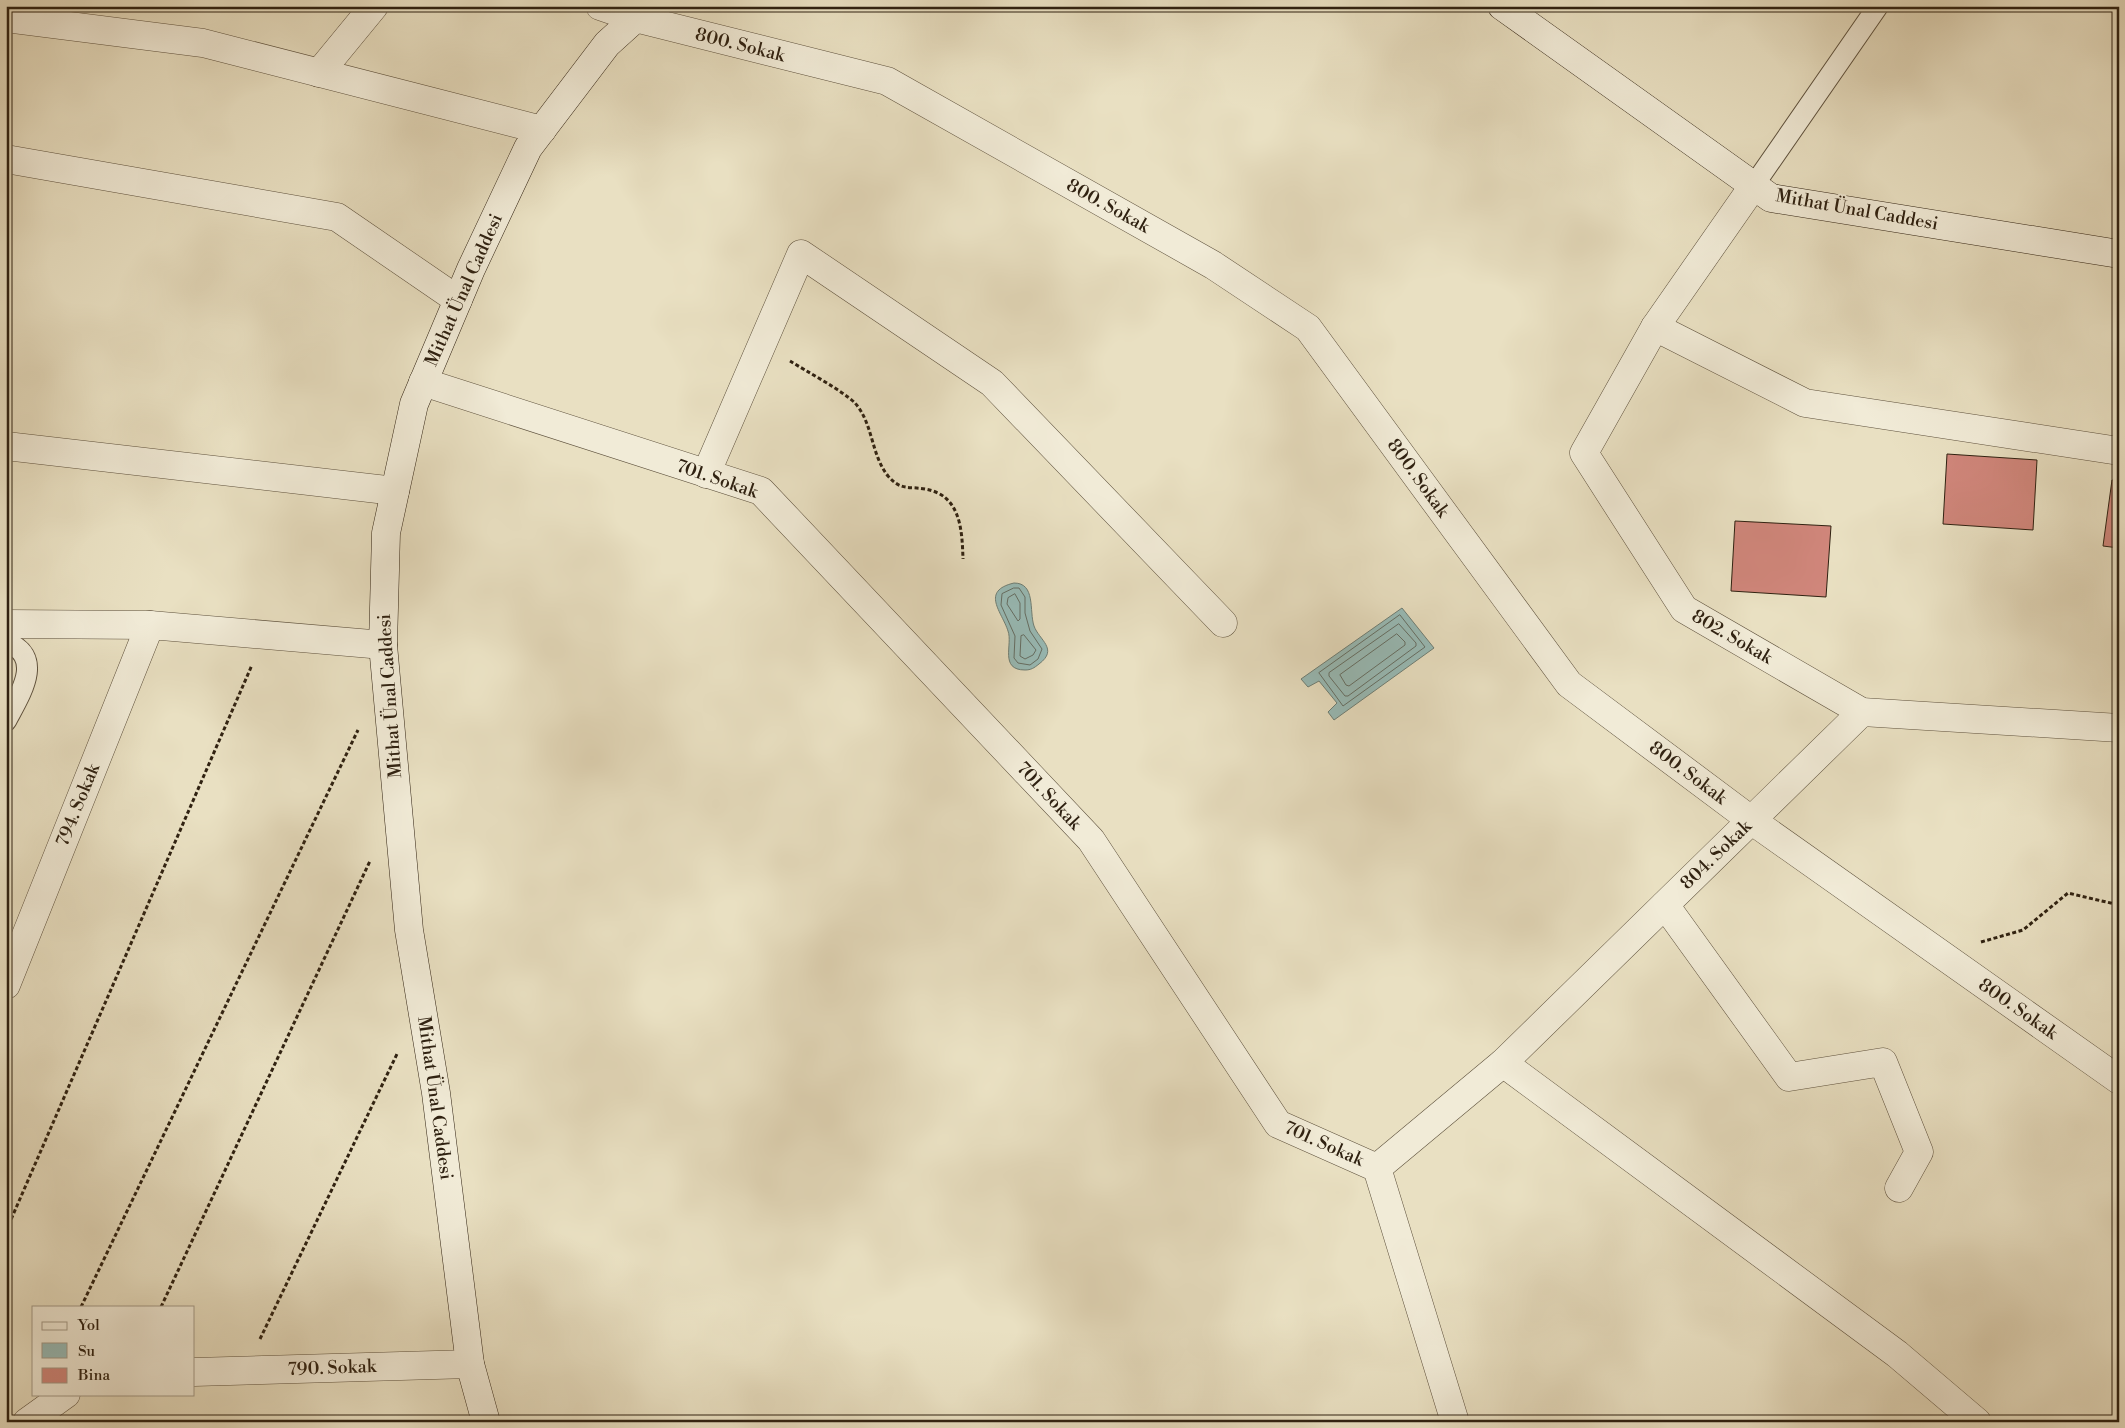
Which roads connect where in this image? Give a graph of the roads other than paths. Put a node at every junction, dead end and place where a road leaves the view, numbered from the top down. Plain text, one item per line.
1 (374, 6) edge
2 (600, 6) edge
3 (1878, 6) edge
4 (1505, 7) edge
5 (642, 12) edge
6 (6, 18) edge
7 (319, 73) junction
8 (542, 130) junction
9 (6, 159) edge
10 (1754, 185) junction
11 (2119, 254) edge
12 (458, 300) junction
13 (1655, 327) junction
14 (423, 382) junction
15 (6, 446) edge
16 (2119, 451) edge
17 (706, 474) junction
18 (395, 491) junction
19 (1223, 623) dead end
20 (6, 624) edge
21 (150, 625) junction
22 (6, 642) edge
23 (383, 645) junction
24 (1862, 712) junction
25 (6, 721) edge
26 (2119, 728) edge
27 (1752, 820) junction
28 (1666, 905) junction
29 (6, 985) edge
30 (1503, 1063) junction
31 (2119, 1080) edge
32 (1377, 1168) junction
33 (1899, 1188) dead end
34 (470, 1364) junction
35 (195, 1372) edge
36 (63, 1396) edge
37 (27, 1422) edge
38 (486, 1422) edge
39 (1456, 1422) edge
40 (1977, 1422) edge

1 - 7 street
2 - 5 street, 800. Sokak
3 - 10 lane
4 - 10 street, Mithat Ünal Caddesi
5 - 8 street, Mithat Ünal Caddesi
5 - 27 street, 800. Sokak
6 - 7 street
7 - 8 street
8 - 12 street, Mithat Ünal Caddesi
9 - 12 street
10 - 11 street, Mithat Ünal Caddesi
10 - 13 street
12 - 14 street, Mithat Ünal Caddesi
13 - 16 street
13 - 24 street, 802. Sokak
14 - 17 street, 701. Sokak
14 - 18 street, Mithat Ünal Caddesi
15 - 18 street
17 - 19 street
17 - 32 street, 701. Sokak
18 - 23 street, Mithat Ünal Caddesi
20 - 21 street
21 - 23 street
21 - 29 street, 794. Sokak
22 - 25 lane
23 - 34 street, Mithat Ünal Caddesi
24 - 26 street
24 - 27 street, 804. Sokak
27 - 28 street, 804. Sokak
27 - 31 street, 800. Sokak
28 - 30 street, 804. Sokak
28 - 33 street
30 - 32 street, 804. Sokak
30 - 40 street
32 - 39 street, 701. Sokak
34 - 35 street, 790. Sokak
34 - 38 street, Mithat Ünal Caddesi
36 - 37 street

